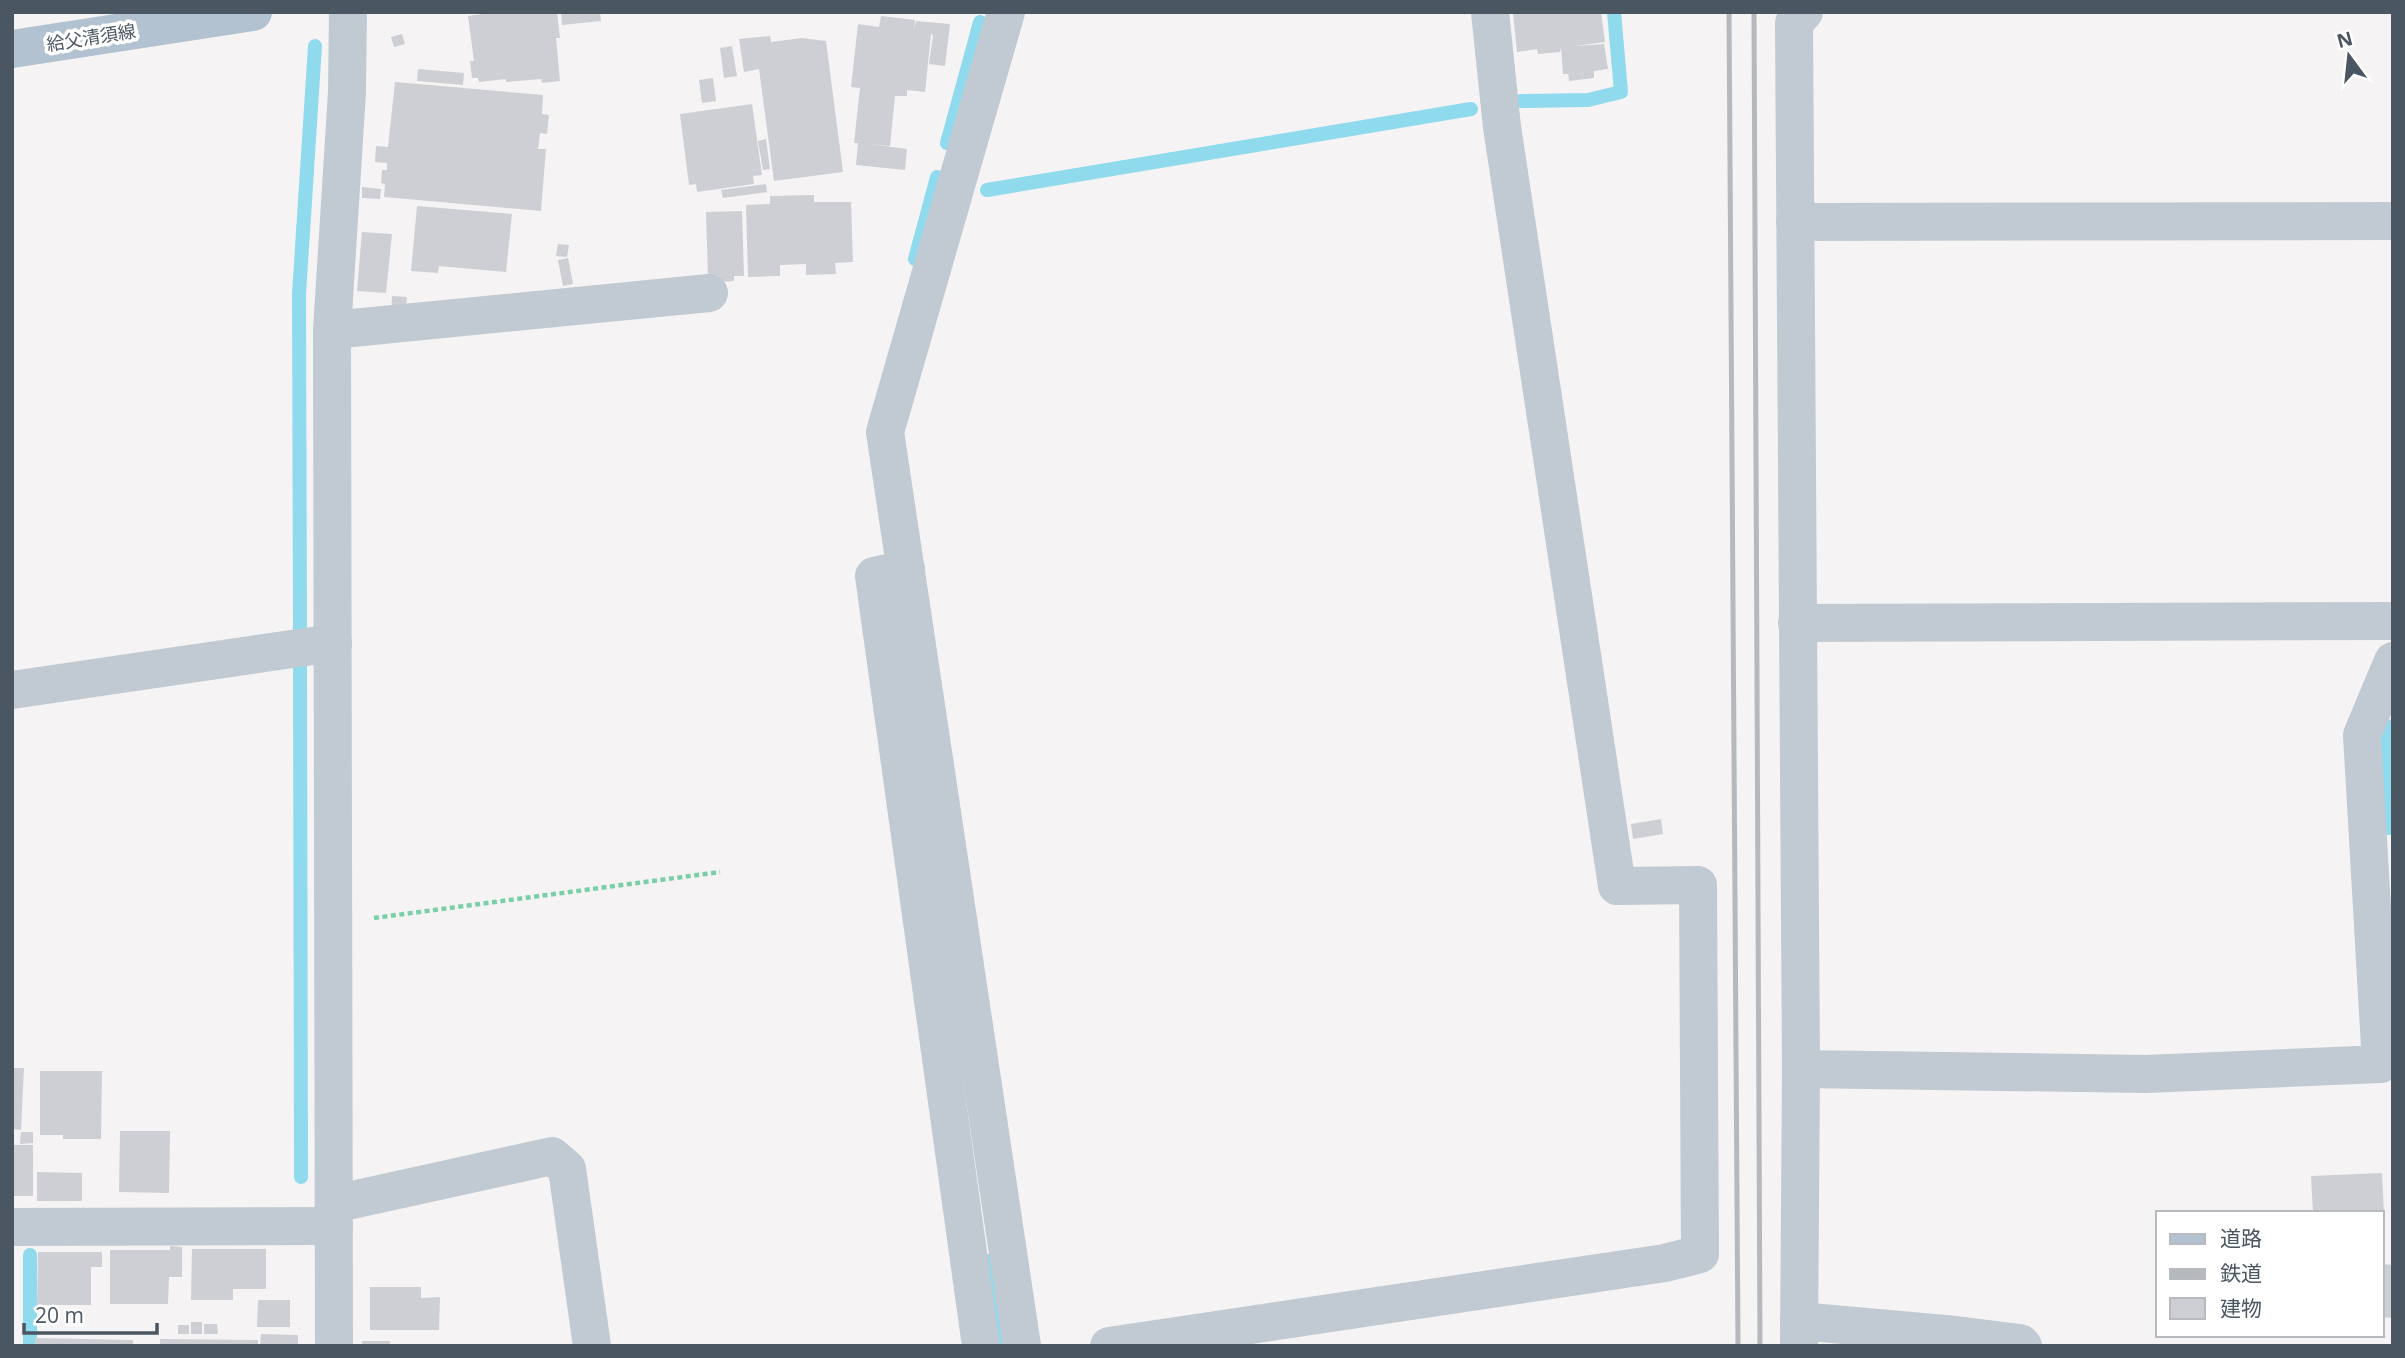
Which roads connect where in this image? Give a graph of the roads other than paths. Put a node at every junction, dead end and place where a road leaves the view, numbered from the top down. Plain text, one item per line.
1 (253, 12) edge
2 (348, 12) edge
3 (1006, 12) edge
4 (1490, 12) edge
5 (1804, 12) edge
6 (12, 49) edge
7 (2393, 221) edge
8 (1795, 222) junction
9 (709, 293) dead end
10 (331, 330) junction
11 (906, 569) junction
12 (2393, 621) edge
13 (1797, 623) junction
14 (333, 643) junction
15 (2393, 661) edge
16 (12, 690) edge
17 (2385, 989) edge
18 (1801, 1069) junction
19 (334, 1215) junction
20 (12, 1227) edge
21 (1799, 1333) edge
22 (1211, 1338) edge
23 (334, 1346) edge
24 (592, 1346) edge
25 (981, 1346) edge
26 (1022, 1346) edge
27 (1109, 1346) edge
28 (2023, 1346) edge

1 - 6 main road, 給父清須線
2 - 10 street
3 - 11 street
4 - 22 street
5 - 8 street
7 - 8 street
8 - 13 street
9 - 10 street
10 - 14 street
11 - 25 street
11 - 26 street
12 - 13 street
13 - 18 street
14 - 16 street
14 - 19 street
15 - 17 street
17 - 18 street
18 - 21 street
19 - 20 street
19 - 23 street
19 - 24 street
21 - 28 street
22 - 27 street

